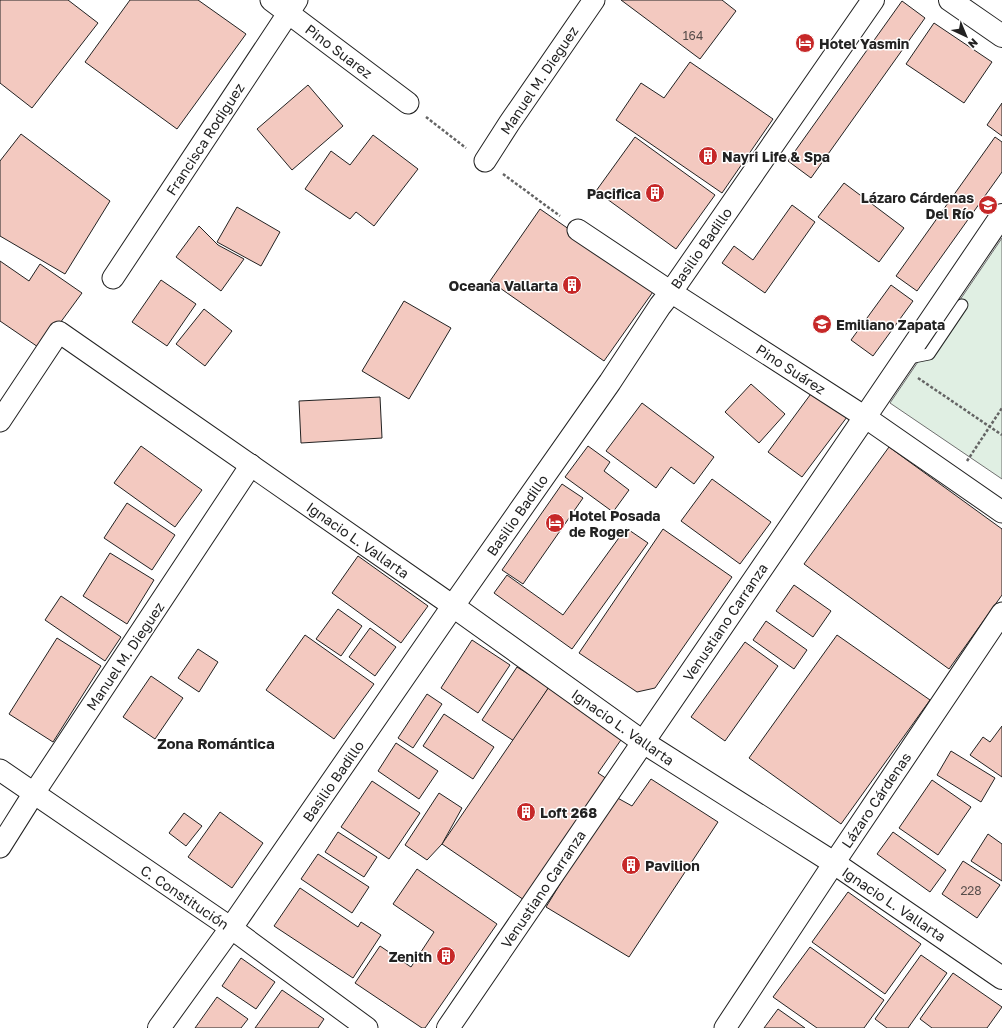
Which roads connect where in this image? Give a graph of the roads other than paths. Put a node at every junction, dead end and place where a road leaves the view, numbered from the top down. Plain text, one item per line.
1 (271, 0) edge
2 (594, 0) edge
3 (873, 0) edge
4 (950, 0) edge
5 (292, 6) edge
6 (1002, 36) edge
7 (408, 103) dead end
8 (485, 161) dead end
9 (1002, 215) edge
10 (578, 230) dead end
11 (113, 278) dead end
12 (671, 292) junction
13 (962, 305) dead end
14 (902, 362) junction
15 (865, 418) junction
16 (0, 421) edge
17 (251, 465) junction
18 (1002, 512) edge
19 (453, 606) junction
20 (1002, 613) edge
21 (643, 742) junction
22 (0, 770) edge
23 (34, 794) junction
24 (0, 846) edge
25 (834, 863) junction
26 (231, 928) junction
27 (1002, 978) edge
28 (158, 1028) edge
29 (367, 1028) edge
30 (448, 1028) edge
31 (725, 1028) edge

1 - 5 street, Pino Suarez
2 - 8 street, Manuel M. Dieguez
3 - 12 street, Basilio Badillo
4 - 6 street
5 - 7 street, Pino Suarez
5 - 11 street, Francisca Rodiguez
9 - 14 street, Venustiano Carranza
10 - 12 street, Pino Suárez
12 - 15 street, Pino Suárez
12 - 19 street, Basilio Badillo
13 - 14 lane
14 - 15 street, Venustiano Carranza
15 - 18 street, Pino Suárez
15 - 21 street, Venustiano Carranza
16 - 17 street, Ignacio L. Vallarta
17 - 19 street, Ignacio L. Vallarta
17 - 23 street, Manuel M. Dieguez
19 - 21 street, Ignacio L. Vallarta
19 - 26 street, Basilio Badillo
20 - 25 street, Lázaro Cárdenas
21 - 25 street, Ignacio L. Vallarta
21 - 30 street, Venustiano Carranza
22 - 23 street, C. Constitución
23 - 24 street, Manuel M. Dieguez
23 - 26 street, C. Constitución
25 - 27 street, Ignacio L. Vallarta
25 - 31 street, Lázaro Cárdenas
26 - 28 street, Basilio Badillo
26 - 29 street, C. Constitución

